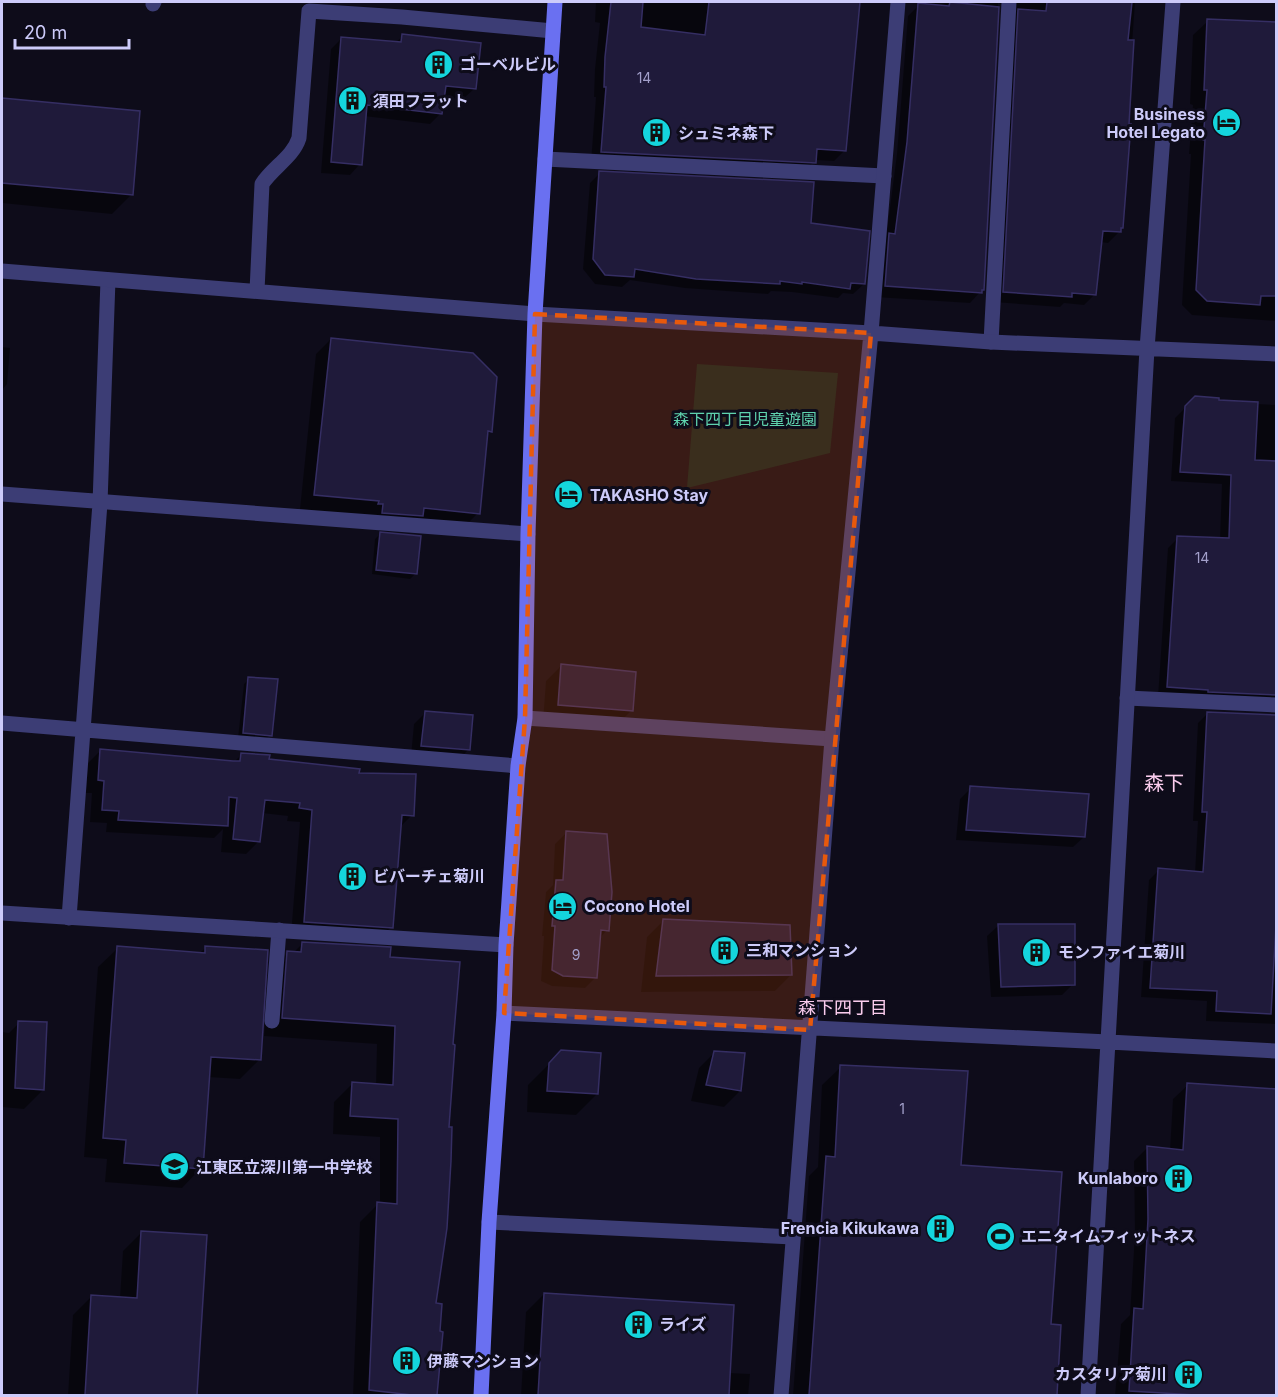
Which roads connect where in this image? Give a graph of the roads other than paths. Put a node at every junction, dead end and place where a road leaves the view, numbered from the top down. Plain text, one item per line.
1 (555, 2) edge
2 (898, 2) edge
3 (1009, 2) edge
4 (1173, 2) edge
5 (553, 31) junction
6 (545, 159) junction
7 (884, 176) junction
8 (2, 271) edge
9 (108, 280) junction
10 (257, 291) junction
11 (535, 314) junction
12 (871, 333) junction
13 (991, 342) junction
14 (1146, 349) junction
15 (1276, 354) edge
16 (2, 494) edge
17 (100, 503) junction
18 (528, 534) junction
19 (1127, 698) junction
20 (1276, 705) edge
21 (525, 718) junction
22 (2, 723) edge
23 (83, 730) junction
24 (832, 739) junction
25 (518, 766) junction
26 (2, 913) edge
27 (69, 918) junction
28 (279, 930) junction
29 (506, 945) junction
30 (504, 1013) junction
31 (272, 1021) dead end
32 (810, 1030) junction
33 (1108, 1042) junction
34 (1276, 1051) edge
35 (489, 1222) junction
36 (794, 1237) junction
37 (481, 1395) edge
38 (781, 1395) edge
39 (1088, 1395) edge

1 - 5 street
2 - 7 street
3 - 13 street
4 - 14 street
5 - 6 street
5 - 10 street
6 - 7 street
6 - 11 street
7 - 12 street
8 - 9 street
9 - 10 street
9 - 17 street
10 - 11 street
11 - 12 street
11 - 18 street
12 - 13 street
12 - 24 street
13 - 14 street
14 - 15 street
14 - 19 street
16 - 17 street
17 - 18 street
17 - 23 street
18 - 21 street
19 - 20 street
19 - 33 street
21 - 24 street
21 - 25 street
22 - 23 street
23 - 25 street
23 - 27 street
24 - 32 street
25 - 29 street
26 - 27 street
27 - 28 street
28 - 29 street
28 - 31 street
29 - 30 street
30 - 32 street
30 - 35 street
32 - 33 street
32 - 36 street
33 - 34 street
33 - 39 street
35 - 36 street
35 - 37 street
36 - 38 street

